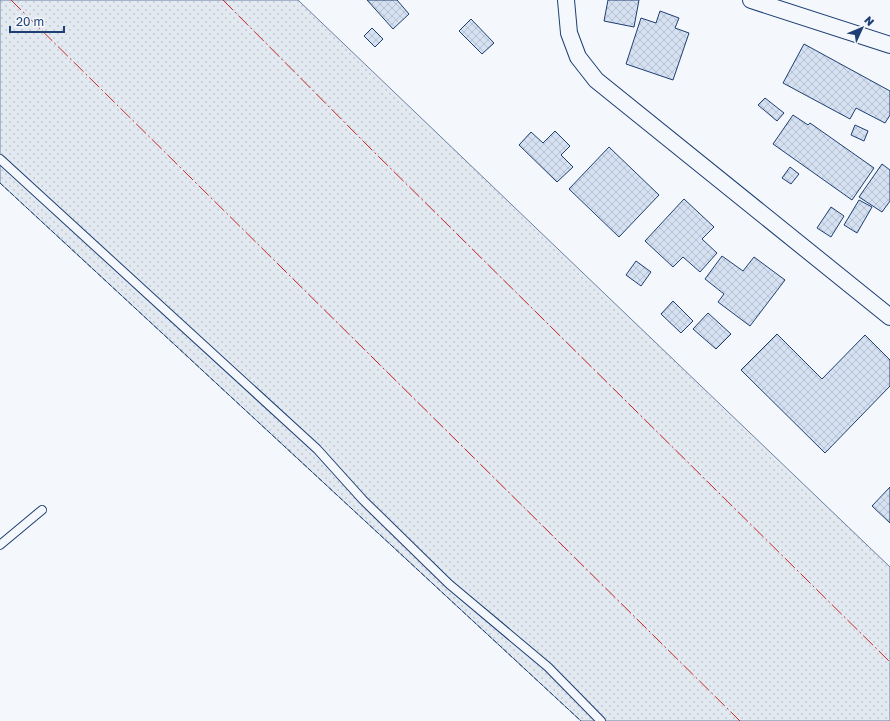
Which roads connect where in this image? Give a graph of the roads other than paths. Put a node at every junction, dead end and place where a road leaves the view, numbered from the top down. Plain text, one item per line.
1 (566, 0) edge
2 (752, 0) edge
3 (890, 45) edge
4 (0, 159) edge
5 (890, 317) edge
6 (42, 510) dead end
7 (0, 546) edge
8 (601, 721) edge

1 - 5 street
2 - 3 street
4 - 8 lane
6 - 7 lane

